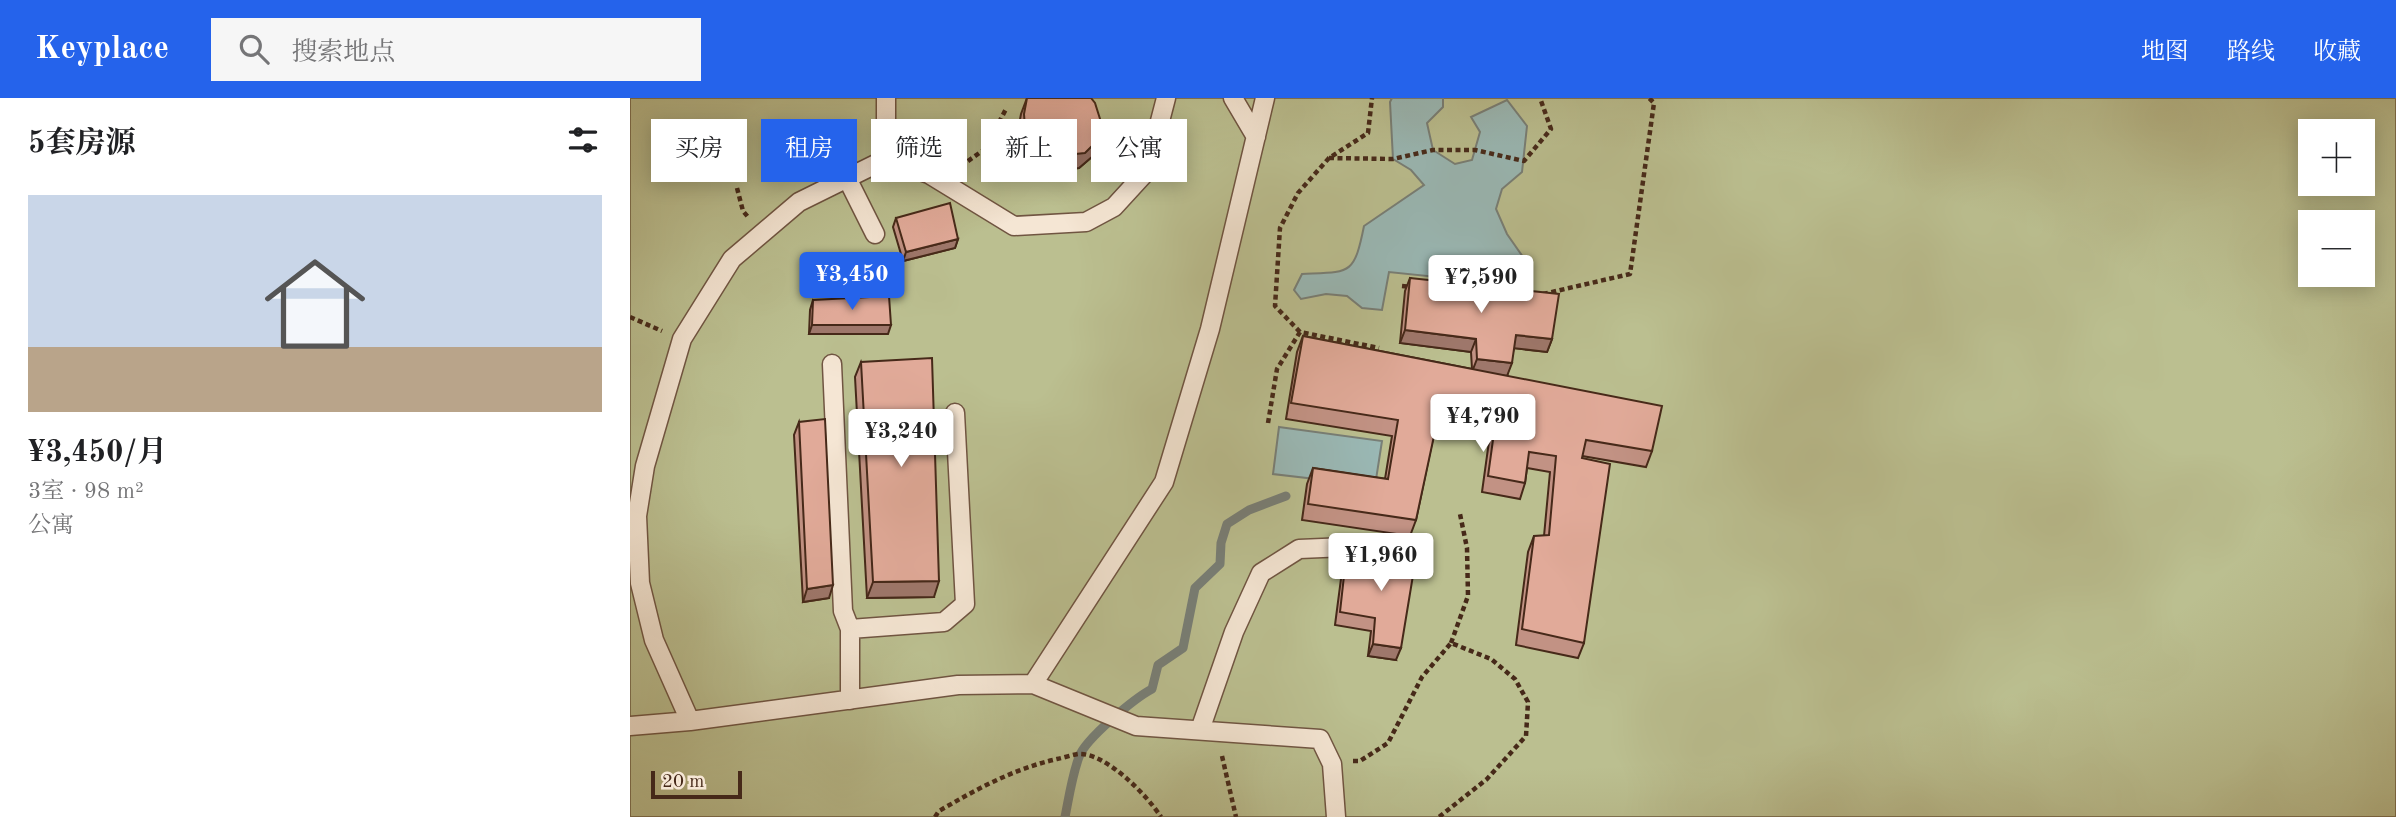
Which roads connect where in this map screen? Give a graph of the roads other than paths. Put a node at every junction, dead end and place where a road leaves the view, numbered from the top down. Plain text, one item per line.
1 (886, 98) edge
2 (1166, 98) edge
3 (1233, 98) edge
4 (1265, 98) edge
5 (886, 119) edge
6 (1256, 137) junction
7 (839, 182) edge
8 (849, 182) edge
9 (942, 182) edge
10 (875, 234) dead end
11 (832, 364) dead end
12 (955, 413) dead end
13 (1346, 547) dead end
14 (850, 629) junction
15 (1033, 684) junction
16 (850, 700) junction
17 (690, 720) junction
18 (630, 726) edge
19 (1208, 731) junction
20 (1336, 817) edge

1 - 5 lane
2 - 9 lane
3 - 6 lane
4 - 6 lane
6 - 15 lane
7 - 17 lane
8 - 10 lane
11 - 14 lane
12 - 14 lane
13 - 19 lane
14 - 16 lane
15 - 16 lane
15 - 19 lane
16 - 17 lane
17 - 18 lane
19 - 20 lane

